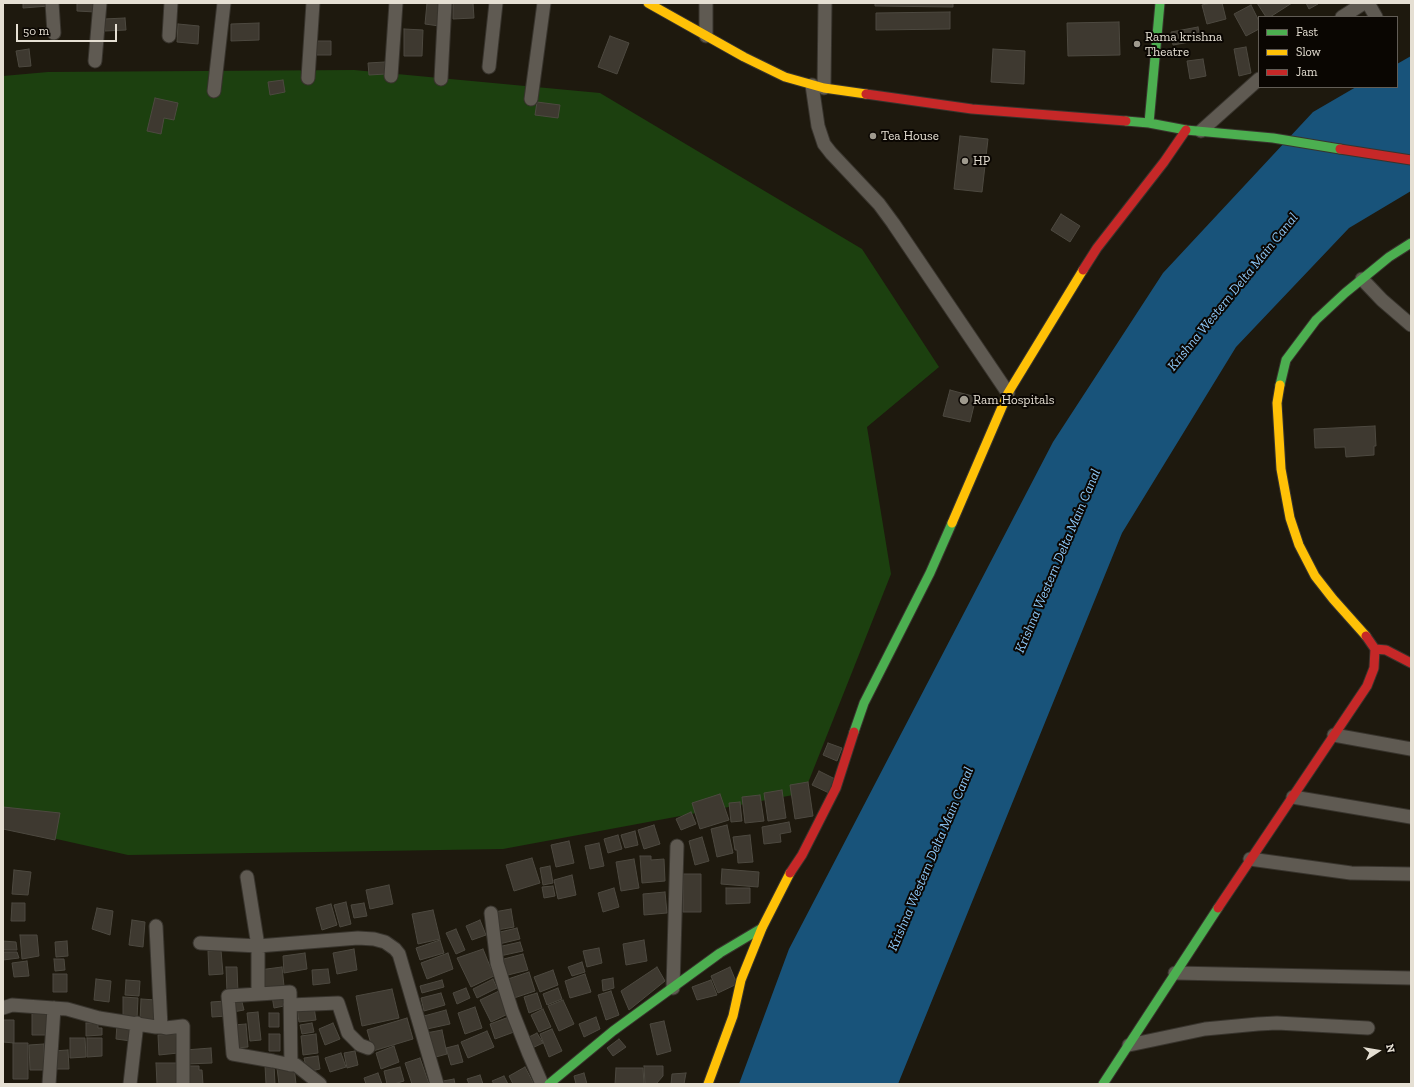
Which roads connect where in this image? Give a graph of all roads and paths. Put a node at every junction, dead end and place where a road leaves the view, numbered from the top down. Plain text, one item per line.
1 (52, 3) edge
2 (100, 3) edge
3 (172, 3) edge
4 (224, 3) edge
5 (313, 3) edge
6 (396, 3) edge
7 (445, 3) edge
8 (496, 3) edge
9 (544, 3) edge
10 (648, 3) edge
11 (706, 3) edge
12 (825, 3) edge
13 (1160, 3) edge
14 (1364, 3) edge
15 (1368, 3) edge
16 (1345, 16) edge
17 (1375, 16) edge
18 (54, 33) dead end
19 (169, 36) dead end
20 (706, 36) junction
21 (94, 61) dead end
22 (489, 67) dead end
23 (391, 76) dead end
24 (308, 78) dead end
25 (441, 79) dead end
26 (1258, 80) edge
27 (818, 87) junction
28 (214, 91) dead end
29 (531, 99) dead end
30 (1149, 123) junction
31 (1186, 130) junction
32 (1201, 131) junction
33 (1411, 160) edge
34 (1411, 243) edge
35 (1362, 279) junction
36 (1411, 325) edge
37 (1008, 393) junction
38 (1375, 650) junction
39 (1411, 662) edge
40 (1334, 735) junction
41 (1411, 749) edge
42 (1293, 797) junction
43 (1411, 817) edge
44 (677, 846) dead end
45 (1250, 859) junction
46 (1411, 874) edge
47 (247, 877) dead end
48 (490, 913) dead end
49 (156, 926) dead end
50 (762, 928) junction
51 (200, 943) dead end
52 (258, 946) junction
53 (1175, 973) junction
54 (1411, 978) edge
55 (673, 988) junction
56 (258, 994) junction
57 (290, 1006) junction
58 (3, 1008) edge
59 (54, 1008) junction
60 (137, 1023) junction
61 (161, 1026) junction
62 (1368, 1028) dead end
63 (1129, 1045) junction
64 (368, 1048) dead end
65 (291, 1065) junction
66 (49, 1084) edge
67 (130, 1084) edge
68 (184, 1084) edge
69 (320, 1084) edge
70 (437, 1084) edge
71 (542, 1084) edge
72 (549, 1084) edge
73 (708, 1084) edge
74 (1103, 1084) edge

1 - 18 street
2 - 21 street
3 - 19 street
4 - 28 street
5 - 24 street
6 - 23 street
7 - 25 street
8 - 22 street
9 - 29 street
10 - 20 main road
11 - 20 street
12 - 27 street
13 - 30 main road
14 - 16 street
15 - 17 street
20 - 27 main road
26 - 32 street
27 - 30 main road
27 - 37 street
30 - 31 main road
31 - 32 main road
31 - 37 main road
32 - 33 main road
34 - 35 main road
35 - 36 street
35 - 38 main road
37 - 50 main road
38 - 39 main road
38 - 40 main road
40 - 41 street
40 - 42 main road
42 - 43 street
42 - 45 main road
44 - 55 street
45 - 46 street
45 - 53 main road
47 - 52 street
48 - 71 street
49 - 61 street
50 - 55 main road
50 - 73 main road
51 - 52 street
52 - 56 street
52 - 70 street
53 - 54 street
53 - 63 main road
55 - 72 main road
56 - 57 street
56 - 65 street
57 - 64 street
57 - 65 street
58 - 59 street
59 - 60 street
59 - 66 street
60 - 61 street
60 - 67 street
61 - 68 street
62 - 63 street
63 - 74 main road
65 - 69 street

